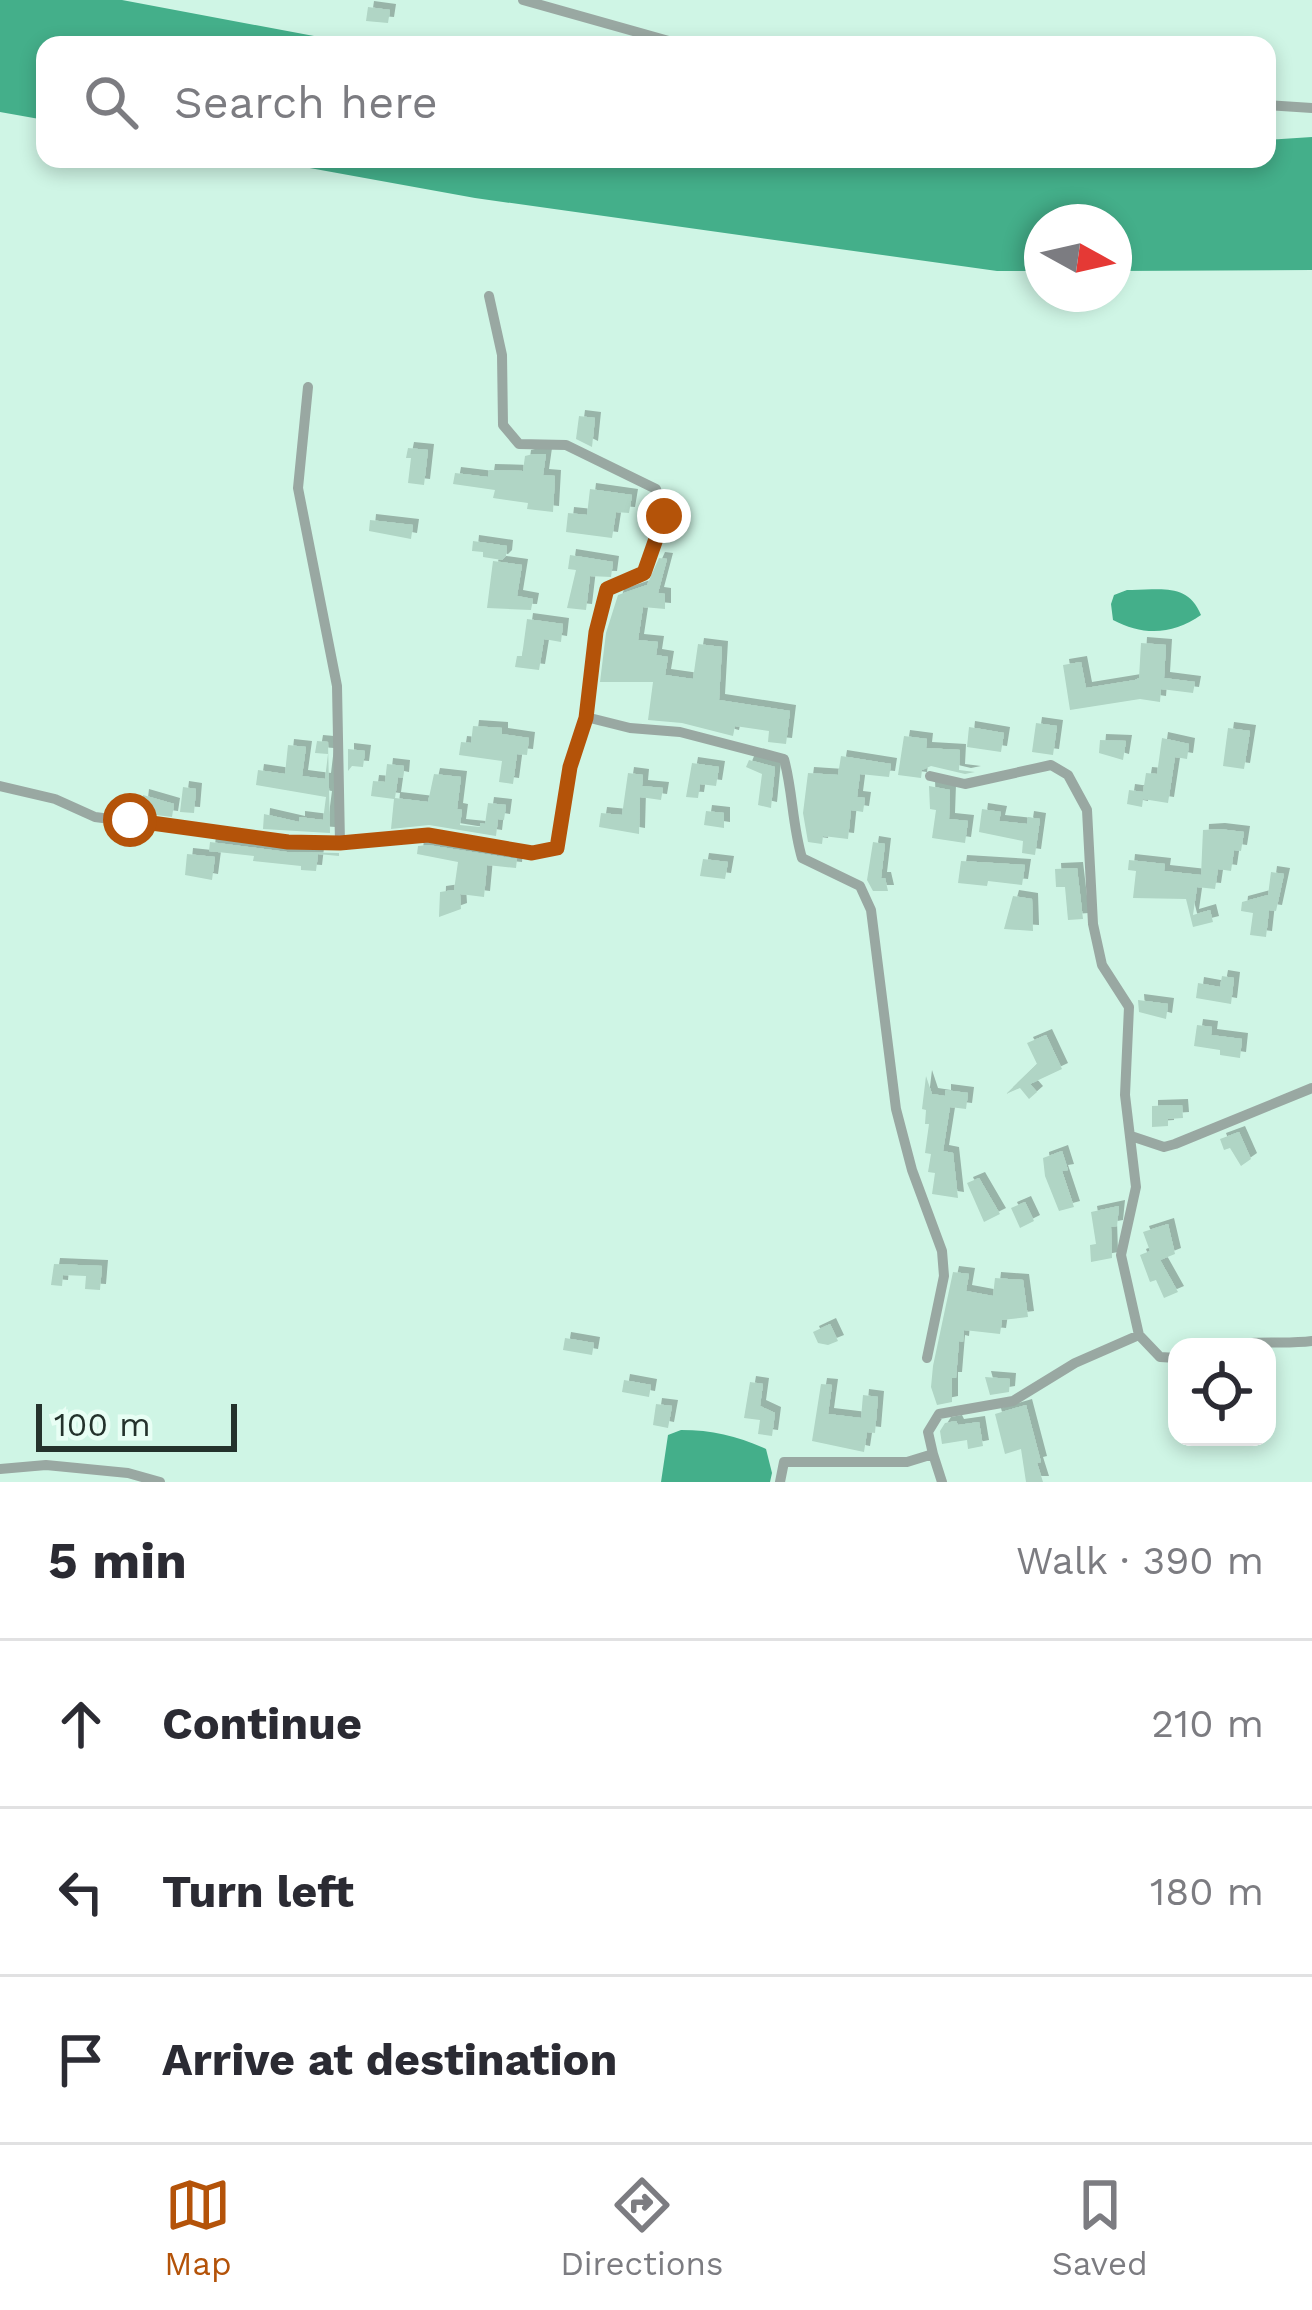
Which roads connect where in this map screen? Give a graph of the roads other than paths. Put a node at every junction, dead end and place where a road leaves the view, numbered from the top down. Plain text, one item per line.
1 (523, 0) edge
2 (651, 36) edge
3 (1276, 106) edge
4 (1312, 108) edge
5 (489, 296) dead end
6 (308, 387) dead end
7 (586, 718) junction
8 (929, 776) dead end
9 (0, 786) edge
10 (340, 843) junction
11 (1312, 1088) edge
12 (1131, 1136) junction
13 (1139, 1335) junction
14 (1312, 1341) edge
15 (1276, 1343) edge
16 (1168, 1357) edge
17 (927, 1358) dead end
18 (933, 1454) junction
19 (2, 1474) edge
20 (160, 1482) edge
21 (780, 1482) edge
22 (942, 1482) edge

1 - 2 street
3 - 4 street
5 - 7 street
6 - 10 street
7 - 10 street
7 - 17 street
8 - 12 street
9 - 10 street
11 - 12 street
12 - 13 street
13 - 16 street
13 - 18 street
14 - 15 street
18 - 21 street
18 - 22 street
19 - 20 street

